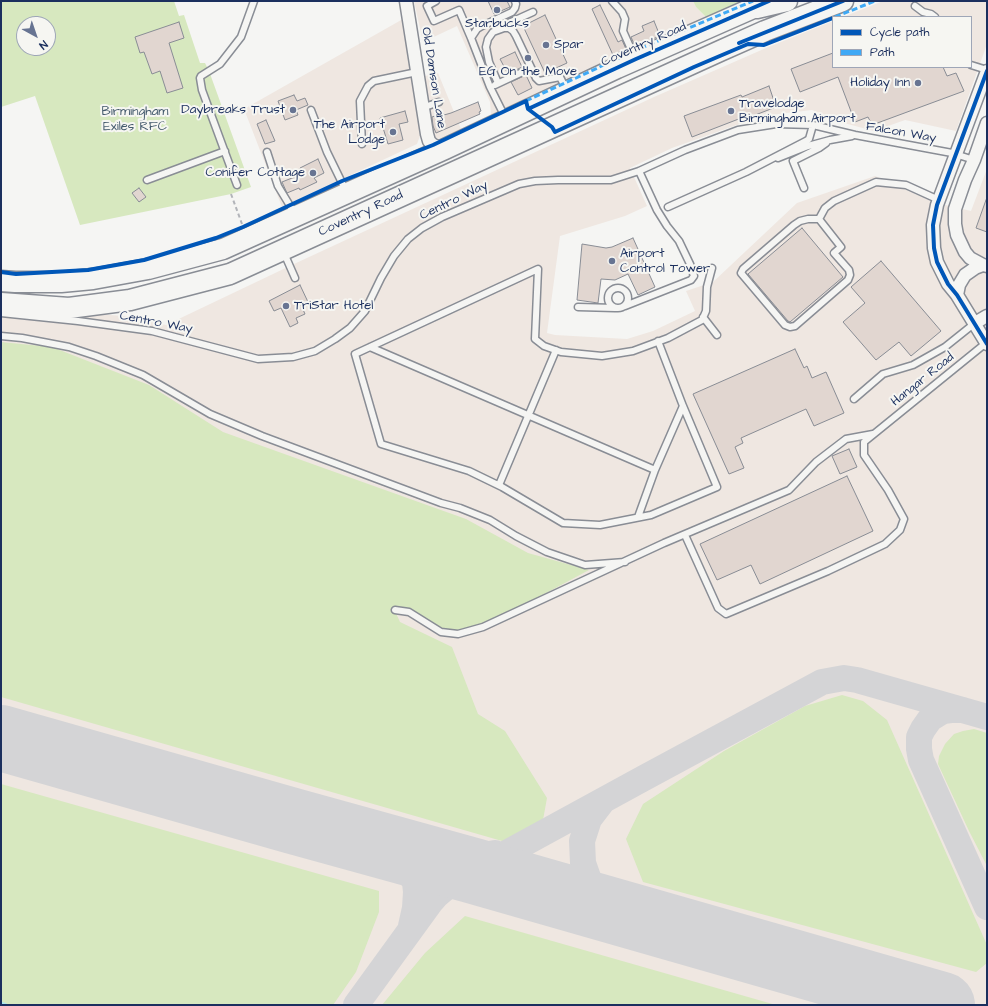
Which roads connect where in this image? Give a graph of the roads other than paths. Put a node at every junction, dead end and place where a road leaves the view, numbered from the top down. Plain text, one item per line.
1 (254, 1) edge
2 (406, 1) edge
3 (436, 1) edge
4 (515, 1) edge
5 (612, 1) edge
6 (769, 1) edge
7 (787, 1) edge
8 (843, 1) edge
9 (915, 6) dead end
10 (533, 12) dead end
11 (744, 12) junction
12 (934, 16) edge
13 (508, 28) junction
14 (471, 38) junction
15 (636, 59) junction
16 (972, 65) edge
17 (531, 68) junction
18 (987, 71) edge
19 (417, 72) junction
20 (498, 83) junction
21 (490, 87) junction
22 (567, 91) junction
23 (439, 102) dead end
24 (422, 108) junction
25 (311, 110) dead end
26 (506, 119) junction
27 (987, 123) edge
28 (813, 125) junction
29 (855, 135) junction
30 (830, 140) junction
31 (362, 144) dead end
32 (445, 149) junction
33 (685, 150) joint
34 (225, 151) junction
35 (267, 152) dead end
36 (956, 155) junction
37 (974, 160) junction
38 (767, 162) junction
39 (639, 171) junction
40 (147, 180) dead end
41 (237, 184) dead end
42 (804, 188) dead end
43 (347, 193) junction
44 (939, 200) junction
45 (668, 207) dead end
46 (296, 216) junction
47 (819, 219) junction
48 (282, 250) junction
49 (985, 265) edge
50 (712, 268) dead end
51 (295, 278) dead end
52 (1, 281) edge
53 (957, 295) junction
54 (1, 304) edge
55 (624, 306) junction
56 (578, 307) dead end
57 (615, 308) junction
58 (1, 313) edge
59 (987, 316) edge
60 (703, 317) junction
61 (974, 322) junction
62 (717, 335) dead end
63 (1, 336) edge
64 (658, 341) junction
65 (987, 343) edge
66 (370, 347) junction
67 (556, 350) junction
68 (854, 399) dead end
69 (683, 406) junction
70 (529, 415) junction
71 (874, 434) junction
72 (655, 470) junction
73 (499, 485) junction
74 (638, 517) junction
75 (685, 535) junction
76 (625, 562) junction
77 (395, 610) dead end

1 - 34 lane
2 - 19 street, Old Damson Lane
3 - 14 lane
4 - 14 lane
5 - 15 lane
6 - 11 highway, Coventry Road
7 - 11 highway
8 - 48 highway, Coventry Road
9 - 12 lane
10 - 13 lane
11 - 15 highway, Coventry Road
13 - 17 lane
13 - 20 lane
14 - 21 lane
15 - 22 highway, Coventry Road
16 - 18 lane
17 - 20 lane
17 - 22 lane
18 - 36 street
19 - 24 street, Old Damson Lane
19 - 31 lane
20 - 21 lane
21 - 26 lane
22 - 26 highway, Coventry Road
23 - 24 lane
24 - 32 street, Old Damson Lane
25 - 43 lane
26 - 32 highway, Coventry Road
27 - 37 street
28 - 29 lane, Falcon Way
28 - 33 lane, Falcon Way
28 - 38 lane
29 - 30 lane
29 - 36 lane, Falcon Way
30 - 38 lane
30 - 42 lane
32 - 43 highway, Coventry Road
33 - 39 lane, Centro Way
34 - 40 lane
34 - 41 lane
35 - 46 lane
36 - 37 lane, Falcon Way
36 - 44 street
37 - 49 street
38 - 45 lane
39 - 55 lane
39 - 58 lane, Centro Way
43 - 46 highway, Coventry Road
44 - 47 lane
44 - 53 street
46 - 52 highway, Coventry Road
47 - 47 lane
48 - 51 lane
48 - 54 highway, Coventry Road
49 - 53 street
50 - 60 lane
53 - 61 street
55 - 57 lane
55 - 57 lane
56 - 57 lane
59 - 61 street
60 - 62 lane
60 - 64 lane
61 - 65 street
61 - 68 lane
63 - 76 lane
64 - 67 lane
64 - 69 lane
65 - 71 lane, Hangar Road
66 - 67 lane
66 - 70 lane
66 - 73 lane
67 - 70 lane
69 - 72 lane
69 - 74 lane
70 - 72 lane
70 - 73 lane
71 - 75 lane
71 - 75 lane
72 - 74 lane
73 - 74 lane
75 - 76 lane
76 - 77 lane

